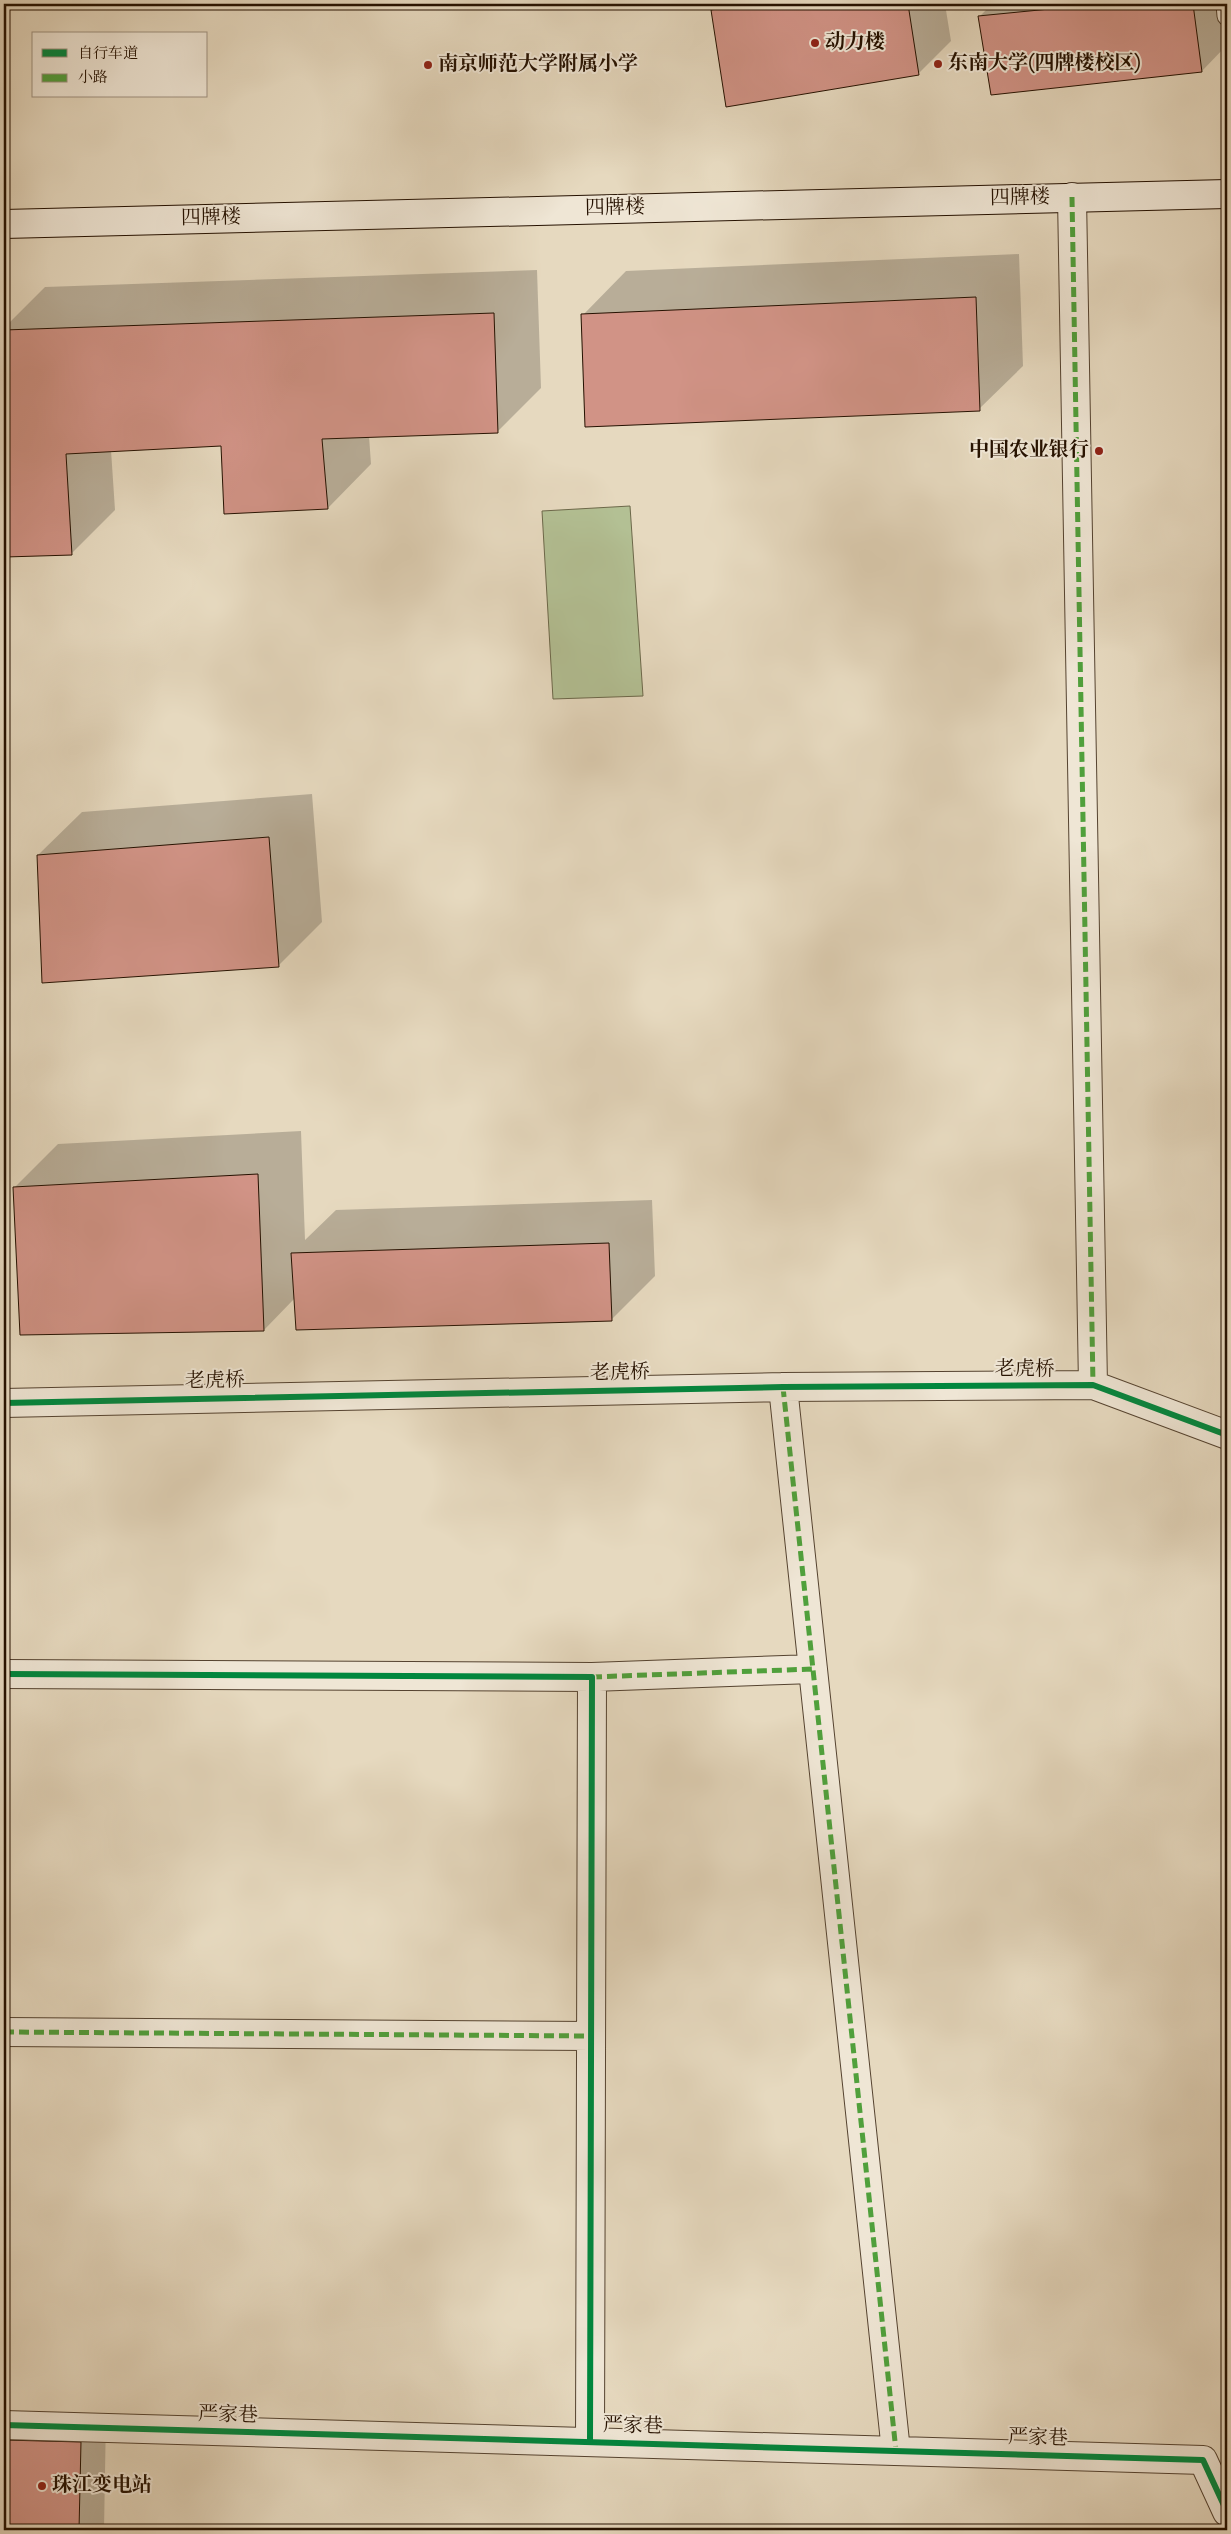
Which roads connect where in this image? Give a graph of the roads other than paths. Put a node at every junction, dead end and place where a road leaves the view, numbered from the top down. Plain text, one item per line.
1 (1226, 4) edge
2 (1227, 16) edge
3 (1227, 194) edge
4 (1072, 197) junction
5 (4, 224) edge
6 (1093, 1385) junction
7 (783, 1388) junction
8 (4, 1403) edge
9 (1227, 1434) edge
10 (813, 1669) junction
11 (4, 1674) edge
12 (592, 1676) junction
13 (4, 2032) edge
14 (591, 2036) junction
15 (4, 2425) edge
16 (590, 2442) junction
17 (896, 2451) junction
18 (1227, 2512) edge

1 - 2 lane
3 - 4 street, 四牌楼
4 - 5 street, 四牌楼
4 - 6 street
6 - 7 street, 老虎桥
6 - 9 street, 老虎桥
7 - 8 street, 老虎桥
7 - 10 street
10 - 12 street
10 - 17 street
11 - 12 street
12 - 14 street
13 - 14 street
14 - 16 street
15 - 16 street, 严家巷
16 - 17 street, 严家巷
17 - 18 street, 严家巷

